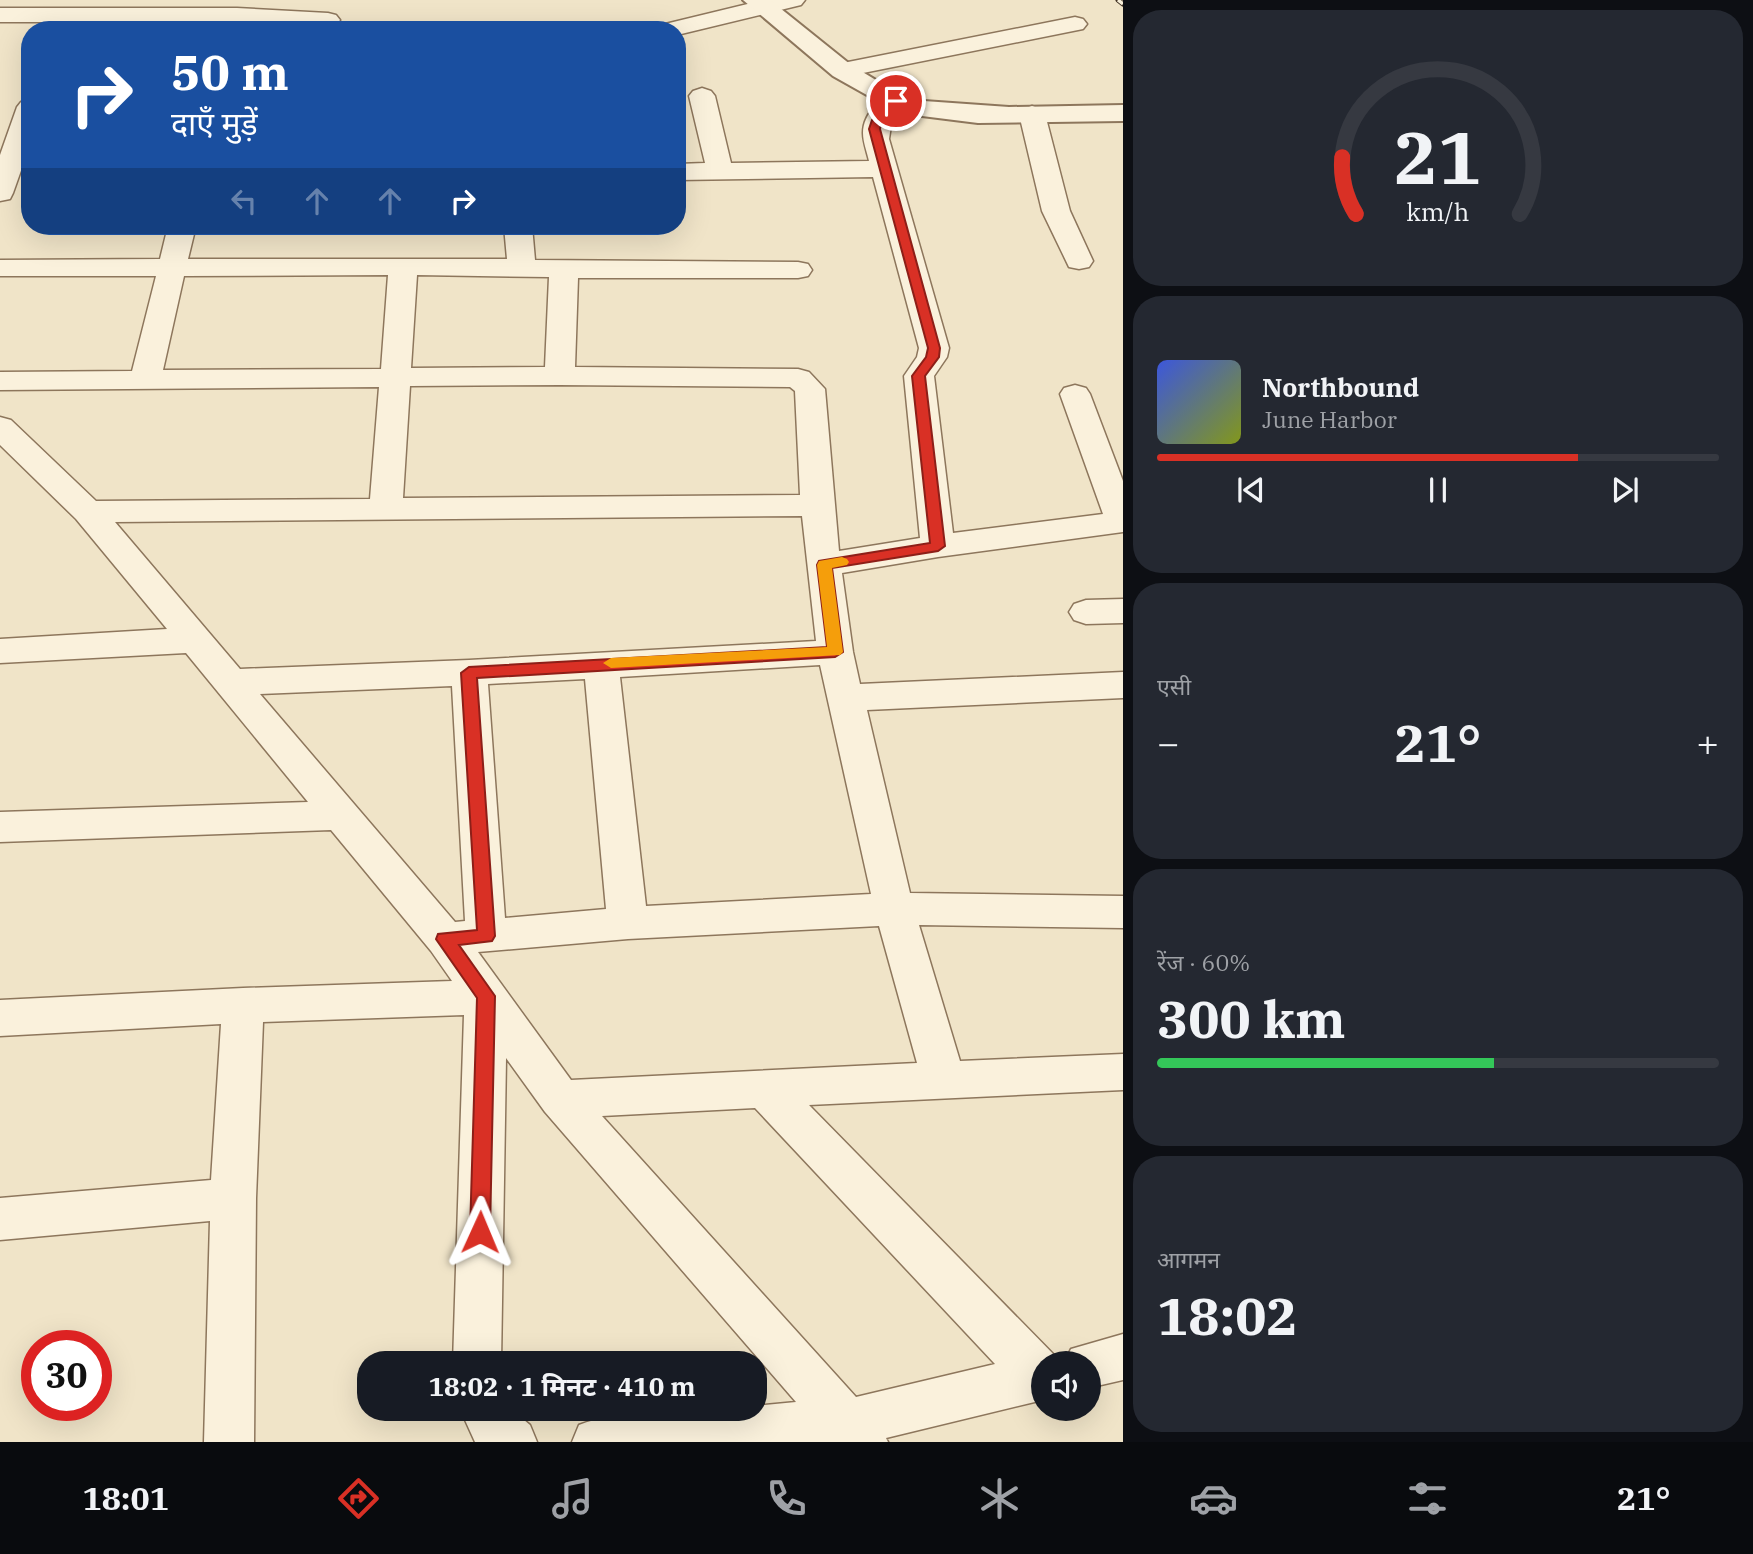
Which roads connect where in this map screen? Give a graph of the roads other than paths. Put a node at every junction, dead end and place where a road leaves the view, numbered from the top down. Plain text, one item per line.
1 (793, 0) edge
2 (759, 3) edge
3 (0, 15) edge
4 (328, 20) dead end
5 (44, 21) edge
6 (297, 21) edge
7 (1075, 24) dead end
8 (686, 25) edge
9 (843, 70) junction
10 (702, 96) dead end
11 (896, 101) junction
12 (1123, 113) edge
13 (1032, 114) junction
14 (21, 133) edge
15 (884, 169) junction
16 (720, 171) junction
17 (686, 172) edge
18 (0, 193) edge
19 (181, 235) edge
20 (519, 235) edge
21 (1079, 261) dead end
22 (403, 266) junction
23 (0, 268) edge
24 (172, 268) junction
25 (522, 268) junction
26 (564, 269) junction
27 (798, 270) dead end
28 (560, 376) junction
29 (396, 377) junction
30 (0, 381) edge
31 (145, 381) junction
32 (1074, 394) dead end
33 (4, 435) edge
34 (817, 505) junction
35 (386, 509) junction
36 (88, 512) junction
37 (1123, 522) edge
38 (938, 546) junction
39 (824, 565) junction
40 (1123, 611) edge
41 (1086, 612) dead end
42 (196, 640) junction
43 (0, 651) edge
44 (835, 652) junction
45 (601, 663) junction
46 (469, 673) junction
47 (232, 682) junction
48 (1123, 685) edge
49 (845, 698) junction
50 (342, 815) junction
51 (0, 827) edge
52 (894, 909) junction
53 (1123, 912) edge
54 (628, 923) junction
55 (486, 936) junction
56 (445, 939) junction
57 (486, 996) junction
58 (243, 1005) junction
59 (0, 1018) edge
60 (1123, 1072) edge
61 (944, 1080) junction
62 (765, 1089) junction
63 (560, 1099) junction
64 (233, 1198) junction
65 (0, 1219) edge
66 (477, 1351) edge
67 (1123, 1357) edge
68 (1101, 1362) edge
69 (1031, 1367) edge
70 (1031, 1380) edge
71 (491, 1421) edge
72 (855, 1432) edge
73 (229, 1442) edge
74 (512, 1442) edge
75 (597, 1442) edge

1 - 2 street
2 - 8 street
2 - 9 street
3 - 5 street
4 - 6 street
7 - 9 street
9 - 11 street
10 - 16 street
11 - 13 street
11 - 15 street
12 - 13 street
13 - 21 street
14 - 18 street
15 - 16 street
15 - 38 street
16 - 17 street
19 - 24 street
20 - 25 street
22 - 24 street
22 - 25 street
22 - 29 street
23 - 24 street
24 - 31 street
25 - 26 street
26 - 27 street
26 - 28 street
28 - 29 street
28 - 34 street
29 - 31 street
29 - 35 street
30 - 31 street
32 - 37 street
33 - 36 street
34 - 35 street
34 - 39 street
35 - 36 street
36 - 42 street
37 - 38 street
38 - 39 street
39 - 44 street
40 - 41 street
42 - 43 street
42 - 47 street
44 - 45 street
44 - 49 street
45 - 46 street
45 - 54 street
46 - 47 street
46 - 55 street
47 - 50 street
48 - 49 street
49 - 52 street
50 - 51 street
50 - 56 street
52 - 53 street
52 - 54 street
52 - 61 street
54 - 55 street
55 - 56 street
56 - 57 street
57 - 58 street
57 - 63 street
57 - 66 street
58 - 59 street
58 - 64 street
60 - 61 street
61 - 62 street
62 - 63 street
62 - 69 street
63 - 72 street
64 - 65 street
64 - 73 street
67 - 68 street
70 - 72 street
71 - 74 street
72 - 75 street

